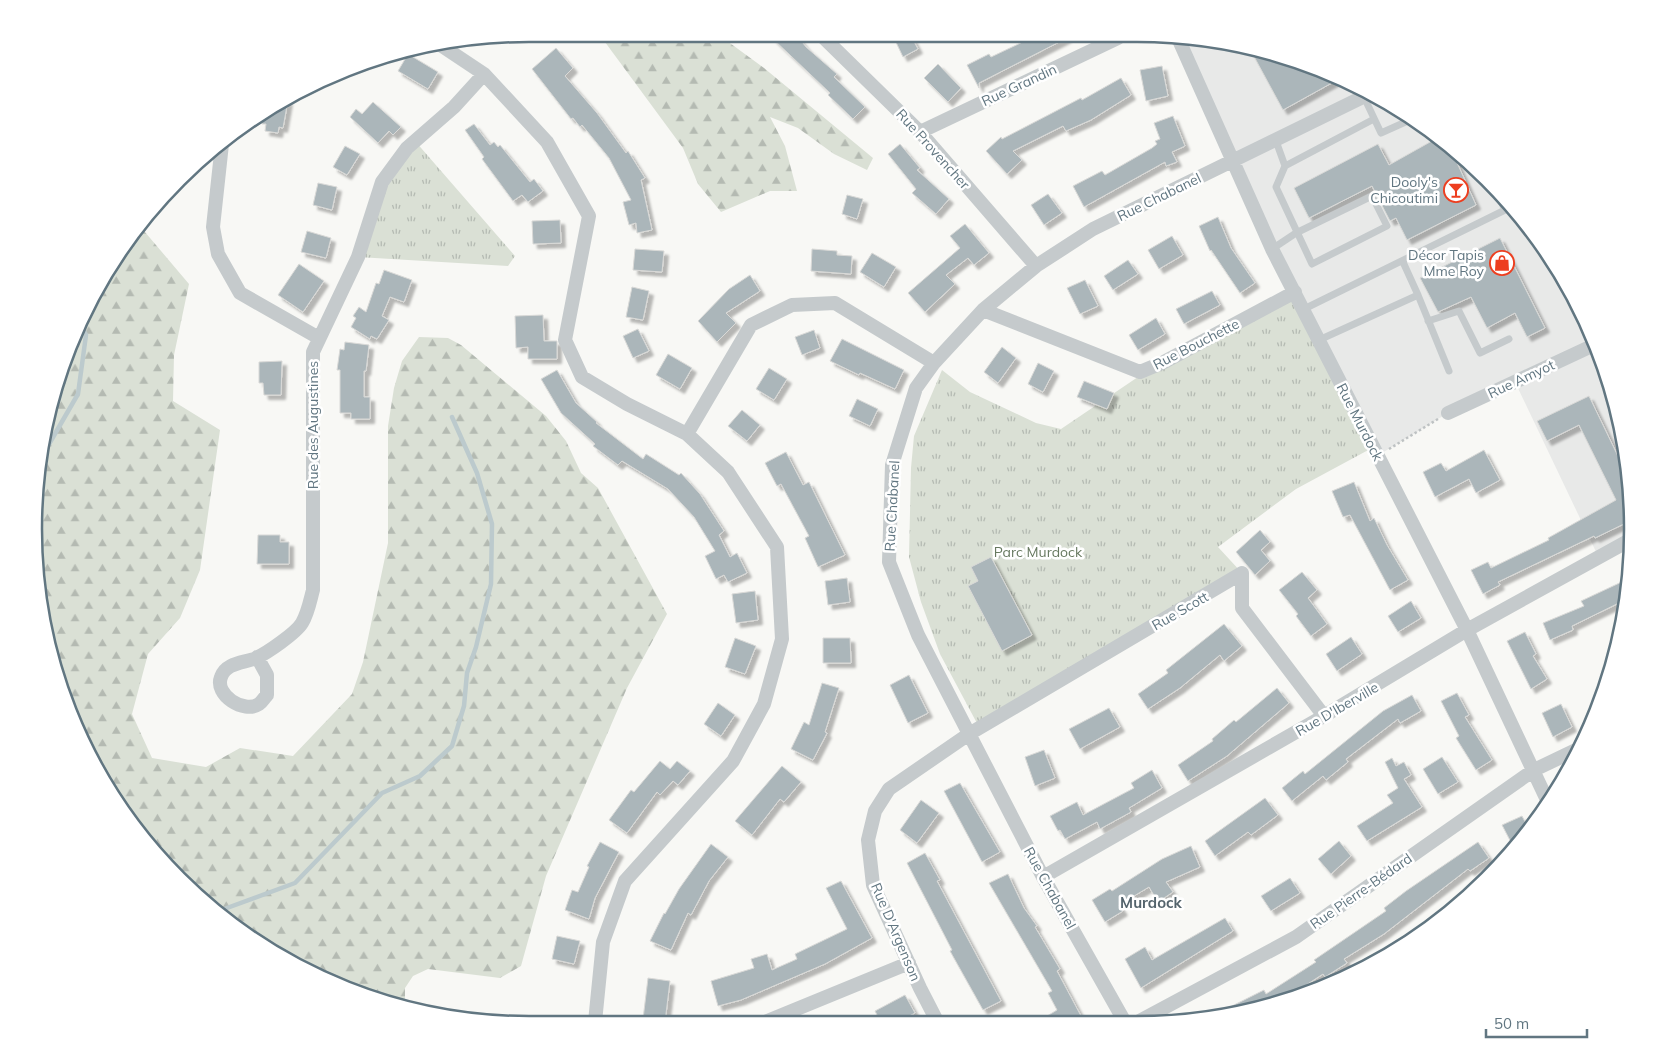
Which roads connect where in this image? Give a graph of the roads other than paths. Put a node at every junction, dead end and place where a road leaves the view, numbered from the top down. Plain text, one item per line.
1 (828, 42) edge
2 (1110, 42) edge
3 (1181, 45) edge
4 (448, 50) edge
5 (484, 74) junction
6 (1361, 98) edge
7 (1367, 101) edge
8 (1374, 119) junction
9 (1404, 123) edge
10 (920, 132) junction
11 (1276, 141) junction
12 (221, 153) edge
13 (1232, 162) junction
14 (1285, 166) junction
15 (1505, 211) edge
16 (1296, 233) junction
17 (1272, 249) junction
18 (1403, 262) junction
19 (1036, 266) junction
20 (1295, 292) junction
21 (1418, 295) junction
22 (1304, 309) junction
23 (983, 310) junction
24 (1428, 321) junction
25 (319, 338) junction
26 (1509, 339) dead end
27 (1319, 340) junction
28 (1588, 348) edge
29 (934, 363) junction
30 (1448, 371) dead end
31 (1448, 413) road end
32 (687, 434) junction
33 (1623, 544) edge
34 (1468, 630) junction
35 (257, 657) dead end
36 (1324, 716) junction
37 (969, 734) junction
38 (1568, 753) edge
39 (1534, 770) junction
40 (1545, 794) edge
41 (1043, 877) junction
42 (909, 963) junction
43 (596, 1016) edge
44 (780, 1016) edge
45 (935, 1016) edge
46 (1121, 1016) edge
47 (1150, 1016) edge

1 - 10 street, Rue Provencher
2 - 10 street, Rue Grandin
3 - 13 street, Rue Murdock
4 - 5 street
5 - 25 street, Rue des Augustines
5 - 32 street
6 - 11 street, Rue Chabanel
7 - 8 lane
8 - 9 lane
8 - 14 lane
10 - 19 street, Rue Provencher
11 - 13 street, Rue Chabanel
11 - 14 lane
12 - 25 street
13 - 17 street, Rue Murdock
13 - 19 street, Rue Chabanel
14 - 16 lane
15 - 18 lane
16 - 16 lane
16 - 17 lane
17 - 20 street, Rue Murdock
18 - 21 lane
18 - 22 lane
19 - 23 street, Rue Chabanel
20 - 22 street, Rue Murdock
20 - 23 street, Rue Bouchette
21 - 24 lane
21 - 27 lane
22 - 27 street, Rue Murdock
23 - 29 street, Rue Chabanel
24 - 26 lane
24 - 30 lane
25 - 35 street, Rue des Augustines
27 - 34 street, Rue Murdock
28 - 31 street, Rue Amyot
29 - 32 street
29 - 37 street, Rue Chabanel
32 - 43 street
33 - 34 street, Rue D'Iberville
34 - 36 street, Rue D'Iberville
34 - 39 street, Rue Murdock
36 - 37 street, Rue Scott
36 - 41 street, Rue D'Iberville
37 - 41 street, Rue Chabanel
37 - 42 street, Rue D'Argenson
38 - 39 street, Rue Pierre-Bédard
39 - 40 street, Rue Murdock
39 - 47 street, Rue Pierre-Bédard
41 - 46 street, Rue Chabanel
42 - 44 street
42 - 45 street, Rue D'Argenson

